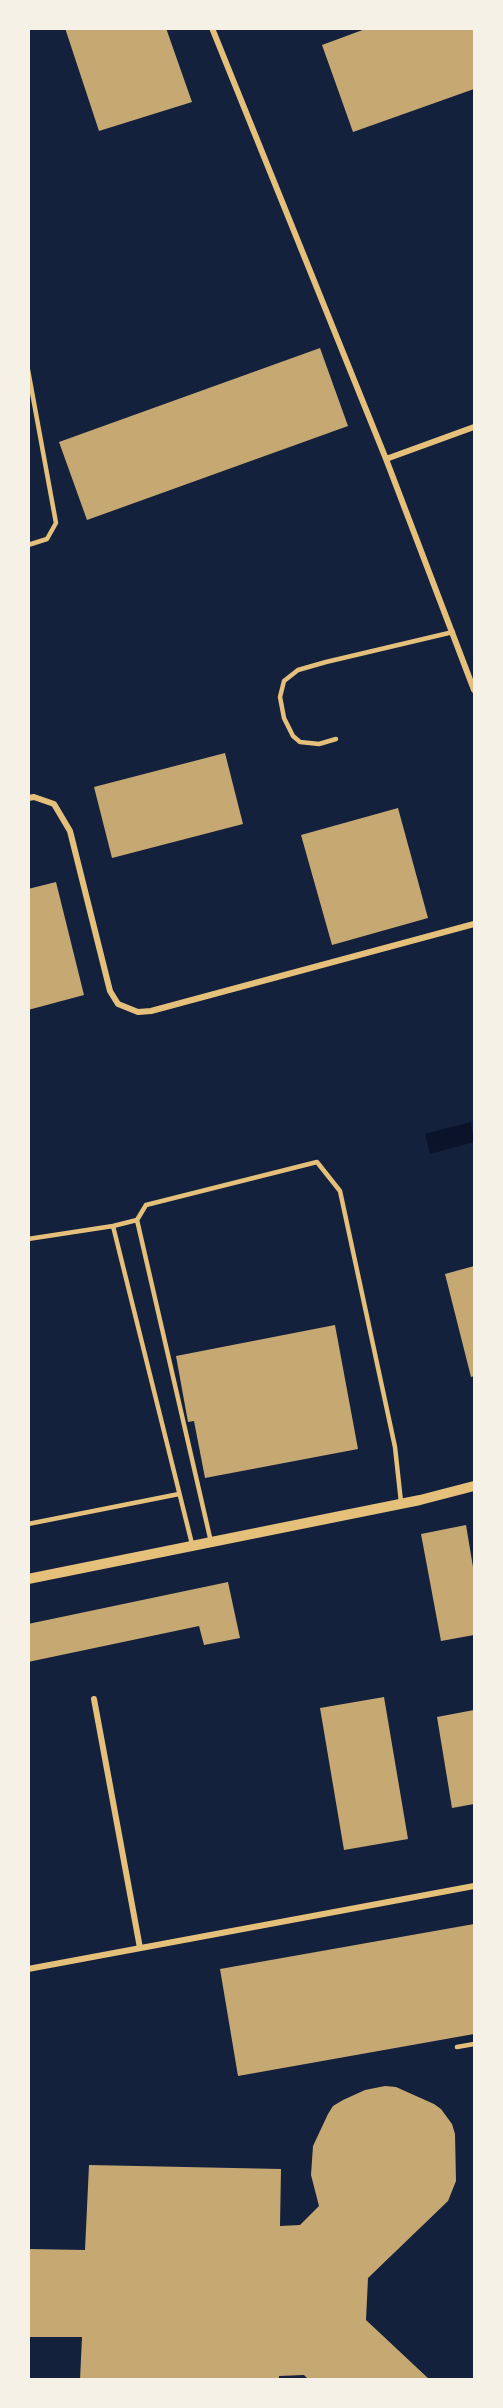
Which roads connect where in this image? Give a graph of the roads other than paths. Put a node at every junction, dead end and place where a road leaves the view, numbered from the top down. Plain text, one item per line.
1 (212, 28) edge
2 (28, 370) edge
3 (474, 427) edge
4 (386, 459) junction
5 (28, 545) edge
6 (453, 632) junction
7 (474, 690) edge
8 (336, 739) dead end
9 (28, 798) edge
10 (474, 924) edge
11 (137, 1220) junction
12 (113, 1226) junction
13 (28, 1239) edge
14 (474, 1486) edge
15 (179, 1494) junction
16 (401, 1502) junction
17 (28, 1524) edge
18 (211, 1542) junction
19 (192, 1545) junction
20 (28, 1579) edge
21 (94, 1699) dead end
22 (474, 1886) edge
23 (140, 1948) junction
24 (28, 1969) edge
25 (474, 2044) edge
26 (457, 2047) dead end

1 - 4 street
2 - 5 lane
3 - 4 street
4 - 6 street
6 - 7 street
6 - 8 lane
9 - 10 street
11 - 12 lane
11 - 16 lane
11 - 18 lane
12 - 13 lane
12 - 15 lane
14 - 16 street
15 - 17 lane
15 - 19 lane
16 - 18 street
18 - 19 street
19 - 20 street
21 - 23 street
22 - 23 street
23 - 24 street
25 - 26 lane

